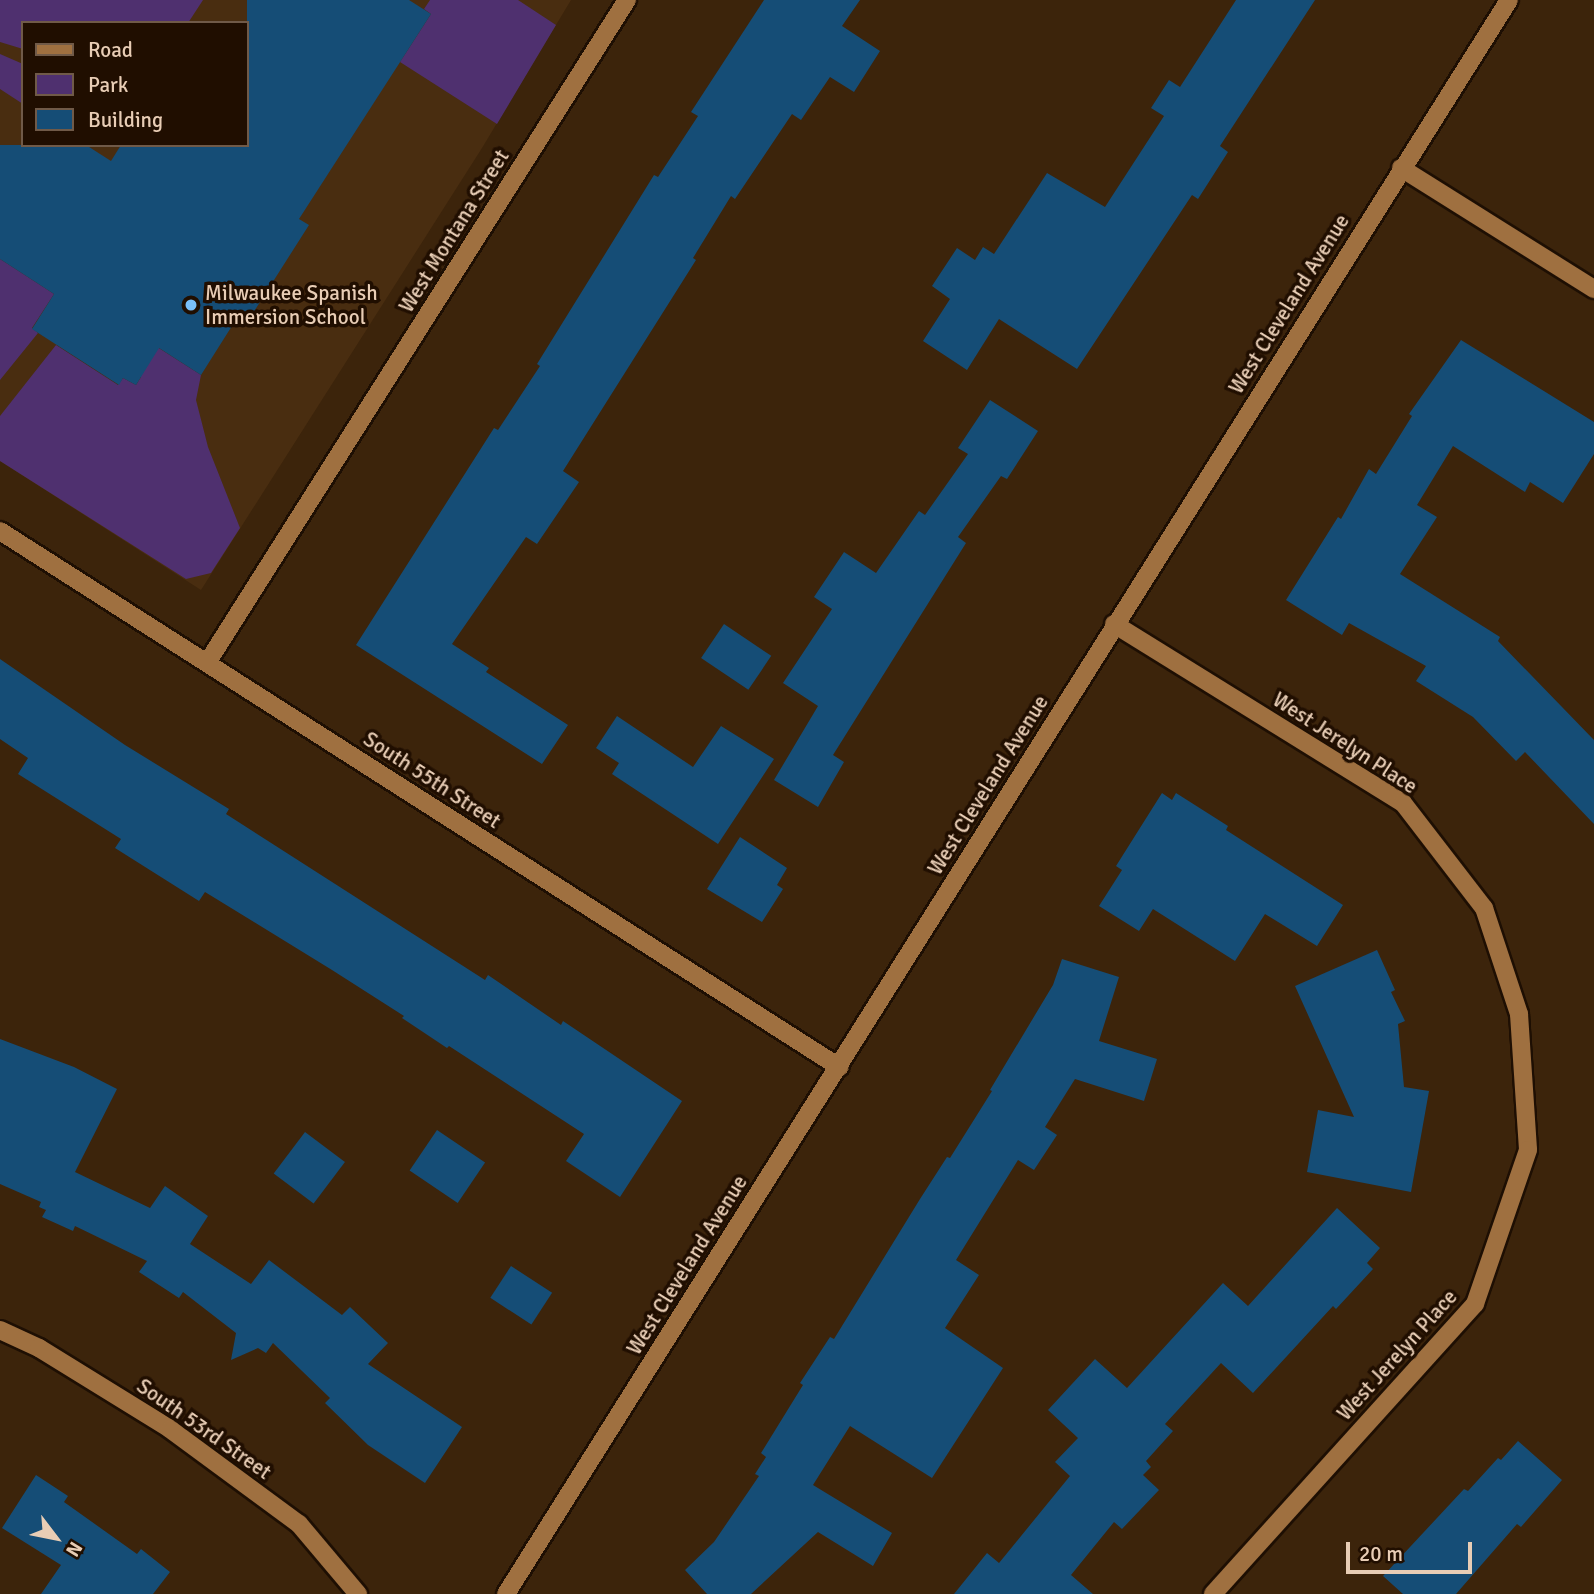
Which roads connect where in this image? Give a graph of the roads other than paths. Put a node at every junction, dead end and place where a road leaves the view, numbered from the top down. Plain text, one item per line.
1 (627, 0) edge
2 (1509, 0) edge
3 (1401, 168) junction
4 (1594, 289) edge
5 (0, 531) edge
6 (1115, 624) junction
7 (207, 663) junction
8 (839, 1067) junction
9 (0, 1330) edge
10 (358, 1594) edge
11 (506, 1594) edge
12 (1213, 1594) edge

1 - 7 street, West Montana Street
2 - 3 street, West Cleveland Avenue
3 - 4 street
3 - 6 street, West Cleveland Avenue
5 - 7 street, South 55th Street
6 - 8 street, West Cleveland Avenue
6 - 12 street, West Jerelyn Place
7 - 8 street, South 55th Street
8 - 11 street, West Cleveland Avenue
9 - 10 street, South 53rd Street

